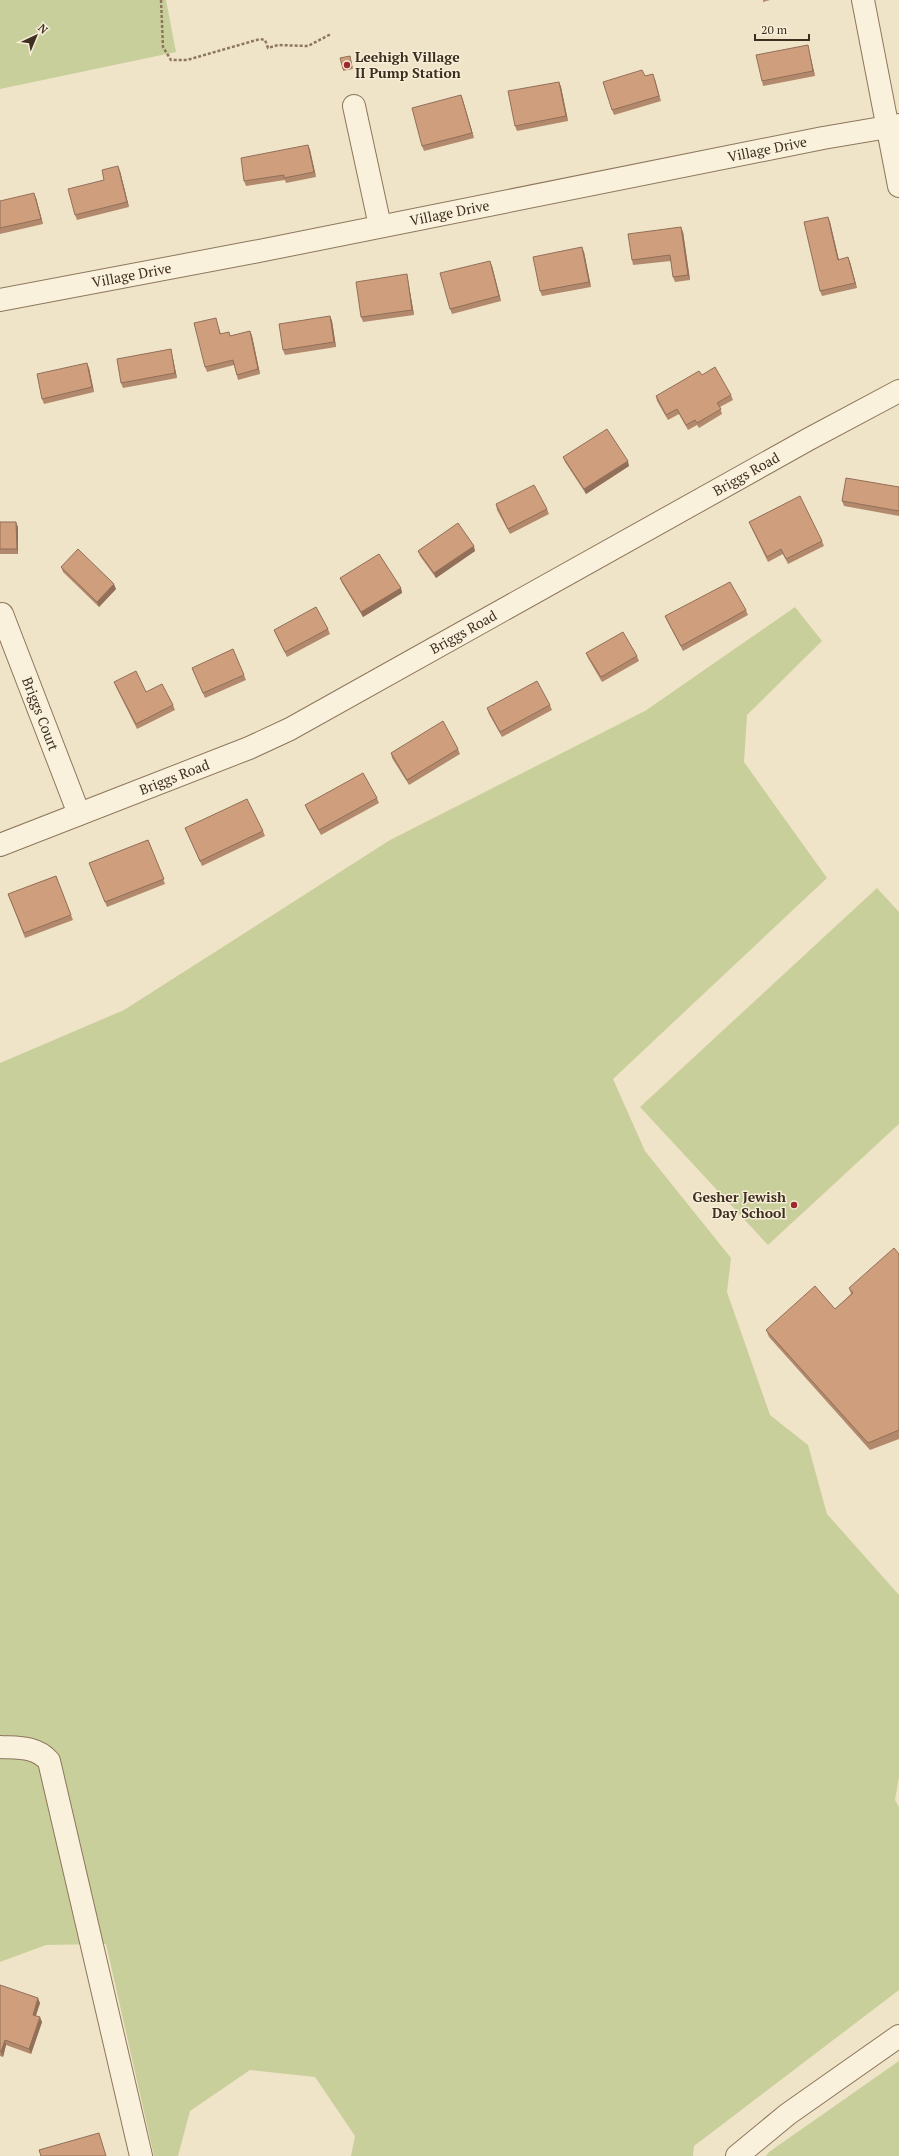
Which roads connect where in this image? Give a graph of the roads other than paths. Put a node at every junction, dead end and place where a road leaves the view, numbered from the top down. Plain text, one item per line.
1 (863, 0) edge
2 (354, 106) dead end
3 (893, 126) edge
4 (899, 186) edge
5 (380, 226) junction
6 (0, 300) edge
7 (899, 391) edge
8 (2, 614) dead end
9 (79, 814) junction
10 (6, 842) edge
11 (0, 1747) edge
12 (899, 2036) edge
13 (141, 2156) edge
14 (737, 2156) edge

1 - 3 street
2 - 5 street
3 - 4 street
3 - 5 street, Village Drive
5 - 6 street, Village Drive
7 - 9 street, Briggs Road
8 - 9 street, Briggs Court
9 - 10 street, Briggs Road
11 - 13 street
12 - 14 street

